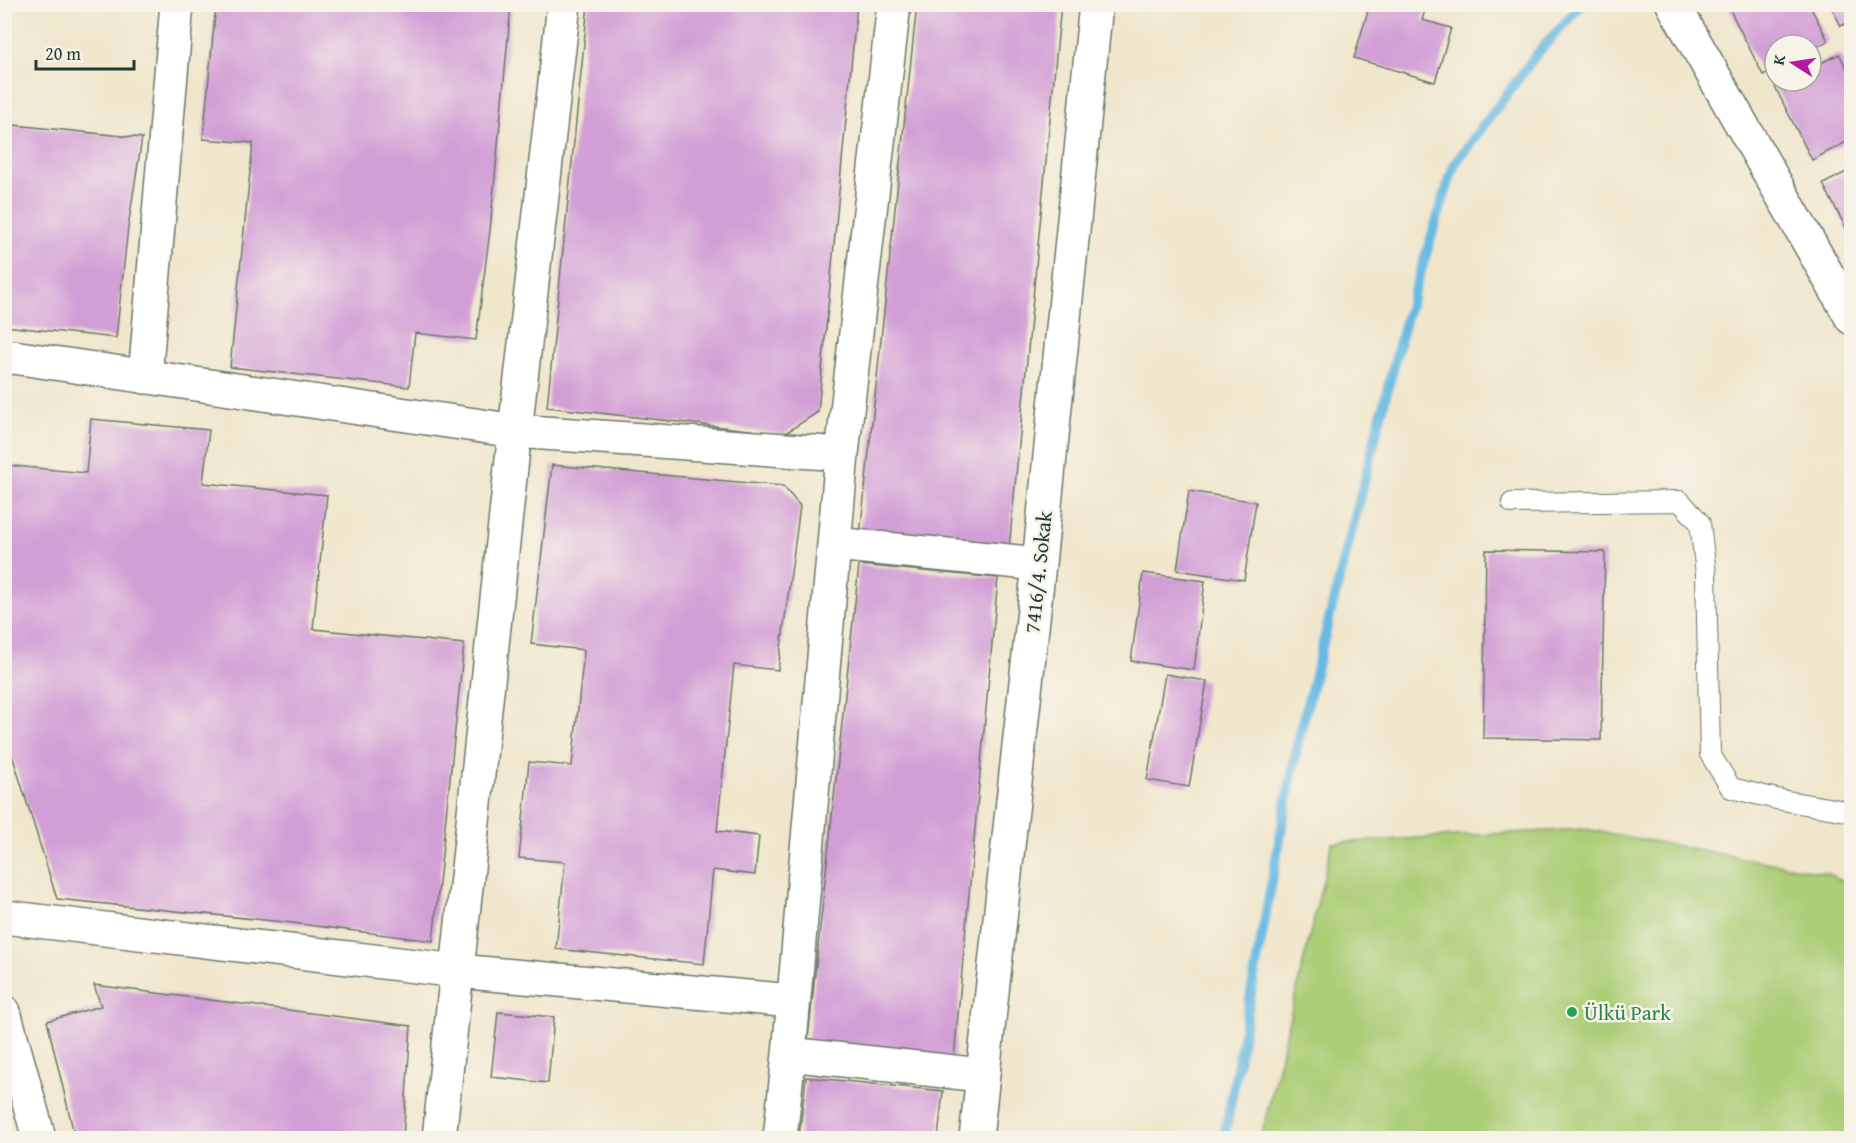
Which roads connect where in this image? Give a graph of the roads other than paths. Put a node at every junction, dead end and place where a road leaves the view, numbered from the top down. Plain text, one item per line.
1 (177, 4) edge
2 (564, 4) edge
3 (894, 4) edge
4 (1096, 4) edge
5 (1673, 4) edge
6 (1851, 318) edge
7 (4, 358) edge
8 (145, 377) junction
9 (515, 431) junction
10 (842, 454) junction
11 (1512, 502) dead end
12 (834, 544) junction
13 (1039, 564) junction
14 (1851, 812) edge
15 (4, 916) edge
16 (457, 971) junction
17 (793, 1001) junction
18 (4, 1012) edge
19 (789, 1054) junction
20 (981, 1075) junction
21 (39, 1138) edge
22 (439, 1138) edge
23 (780, 1138) edge
24 (976, 1138) edge

1 - 8 street
2 - 9 street
3 - 10 street
4 - 13 street, 7416/4. Sokak
5 - 6 street
7 - 8 street
8 - 9 street
9 - 10 street
9 - 16 street
10 - 12 street
11 - 14 lane
12 - 13 street
12 - 17 street
13 - 20 street, 7416/4. Sokak
15 - 16 street
16 - 17 street
16 - 22 street
17 - 19 street
18 - 21 street
19 - 20 street
19 - 23 street
20 - 24 street, 7416/4. Sokak

